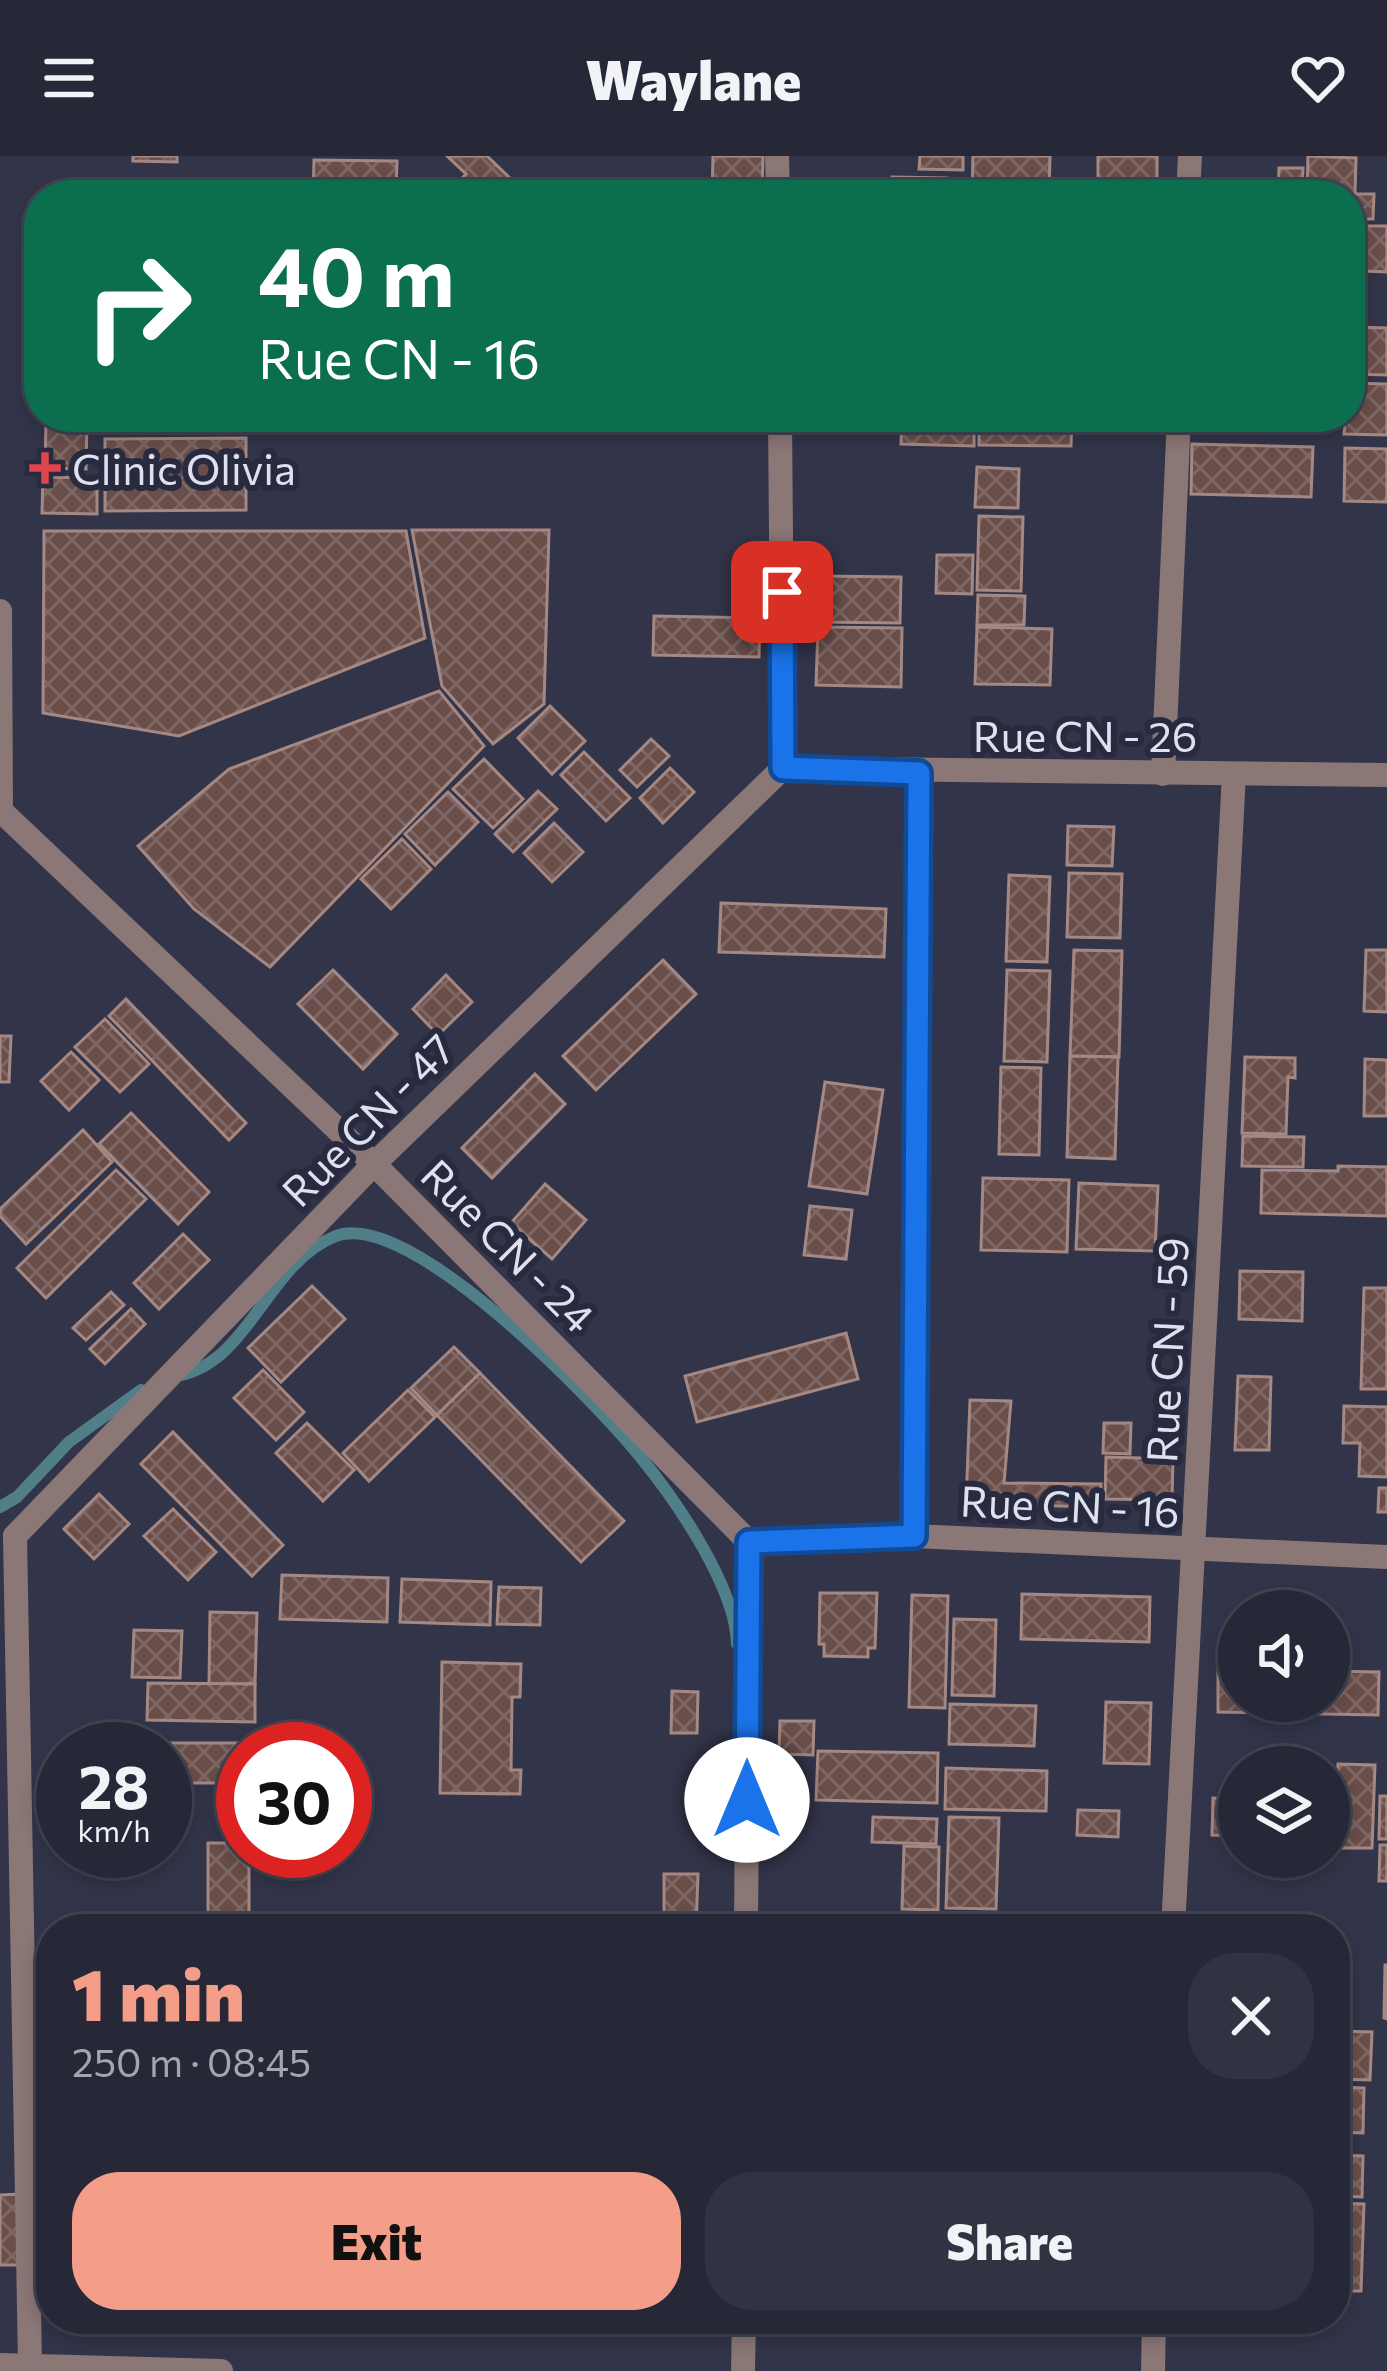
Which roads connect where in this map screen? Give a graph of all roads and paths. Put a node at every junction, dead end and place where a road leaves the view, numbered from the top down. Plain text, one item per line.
1 (780, 432) edge
2 (1178, 432) edge
3 (0, 611) edge
4 (783, 768) junction
5 (919, 773) junction
6 (1163, 774) junction
7 (1234, 774) junction
8 (1387, 775) edge
9 (0, 810) edge
10 (374, 1164) junction
11 (914, 1536) junction
12 (8, 1537) edge
13 (749, 1542) junction
14 (1195, 1550) junction
15 (1387, 1557) edge
16 (746, 1914) edge
17 (1174, 1914) edge
18 (12, 2007) edge
19 (744, 2334) edge
20 (1154, 2334) edge
21 (30, 2363) junction
22 (0, 2365) edge
23 (221, 2371) edge
24 (743, 2371) edge
25 (1153, 2371) edge

1 - 4 street
2 - 6 street
3 - 9 street
4 - 5 street, Rue CN - 26
4 - 10 street, Rue CN - 47
5 - 6 street, Rue CN - 26
5 - 11 street
6 - 7 street, Rue CN - 26
7 - 8 street, Rue CN - 26
7 - 14 street, Rue CN - 59
9 - 10 street, Rue CN - 24
10 - 12 street, Rue CN - 47
10 - 13 street, Rue CN - 24
11 - 13 street, Rue CN - 16
11 - 14 street, Rue CN - 16
12 - 18 street
13 - 16 street
14 - 15 street, Rue CN - 16
14 - 17 street, Rue CN - 59
18 - 21 street
19 - 24 street
20 - 25 street
21 - 22 street
21 - 23 street

